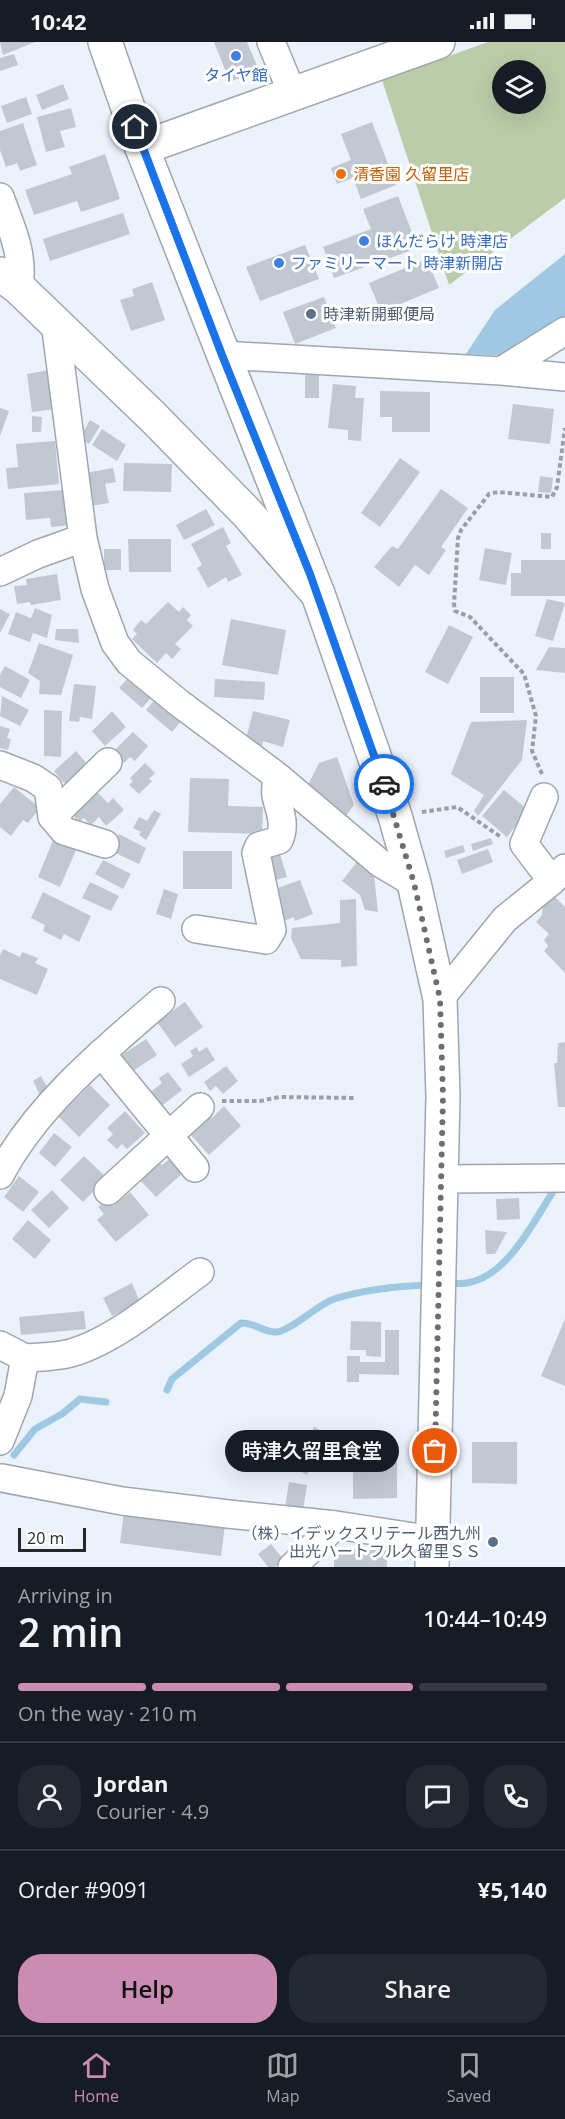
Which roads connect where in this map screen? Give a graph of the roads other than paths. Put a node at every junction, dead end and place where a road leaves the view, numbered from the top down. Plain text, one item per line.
1 (105, 42) edge
2 (271, 42) edge
3 (438, 42) edge
4 (293, 95) junction
5 (142, 148) junction
6 (0, 197) edge
7 (10, 281) edge
8 (55, 322) junction
9 (565, 331) edge
10 (222, 355) junction
11 (501, 371) junction
12 (565, 377) edge
13 (83, 538) junction
14 (0, 572) edge
15 (318, 594) junction
16 (108, 762) dead end
17 (0, 765) edge
18 (277, 776) junction
19 (544, 797) road end
20 (52, 817) junction
21 (105, 844) dead end
22 (558, 875) edge
23 (414, 883) junction
24 (196, 929) dead end
25 (440, 999) junction
26 (161, 1001) dead end
27 (101, 1053) junction
28 (200, 1107) road end
29 (169, 1136) junction
30 (195, 1168) dead end
31 (0, 1175) edge
32 (552, 1178) edge
33 (441, 1179) junction
34 (108, 1191) dead end
35 (200, 1272) dead end
36 (0, 1344) edge
37 (25, 1358) junction
38 (0, 1442) edge
39 (1, 1473) edge
40 (336, 1525) junction
41 (432, 1553) edge
42 (292, 1567) edge

1 - 5 main road
2 - 4 street
3 - 4 main road
4 - 5 main road
5 - 10 main road
6 - 7 street
7 - 8 main road
8 - 13 street
8 - 15 main road
9 - 11 street
10 - 11 street
10 - 15 main road
11 - 12 street
13 - 14 street
13 - 18 street
15 - 23 main road
16 - 20 street
17 - 20 street
18 - 23 street
18 - 24 street
19 - 22 street
20 - 21 street
22 - 25 street
23 - 25 main road
25 - 33 main road
26 - 27 street
27 - 29 street
27 - 31 street
28 - 29 street
29 - 30 street
29 - 34 street
32 - 33 street
33 - 41 main road
35 - 37 street
36 - 37 street
37 - 38 street
39 - 40 street
40 - 41 street
40 - 42 street

